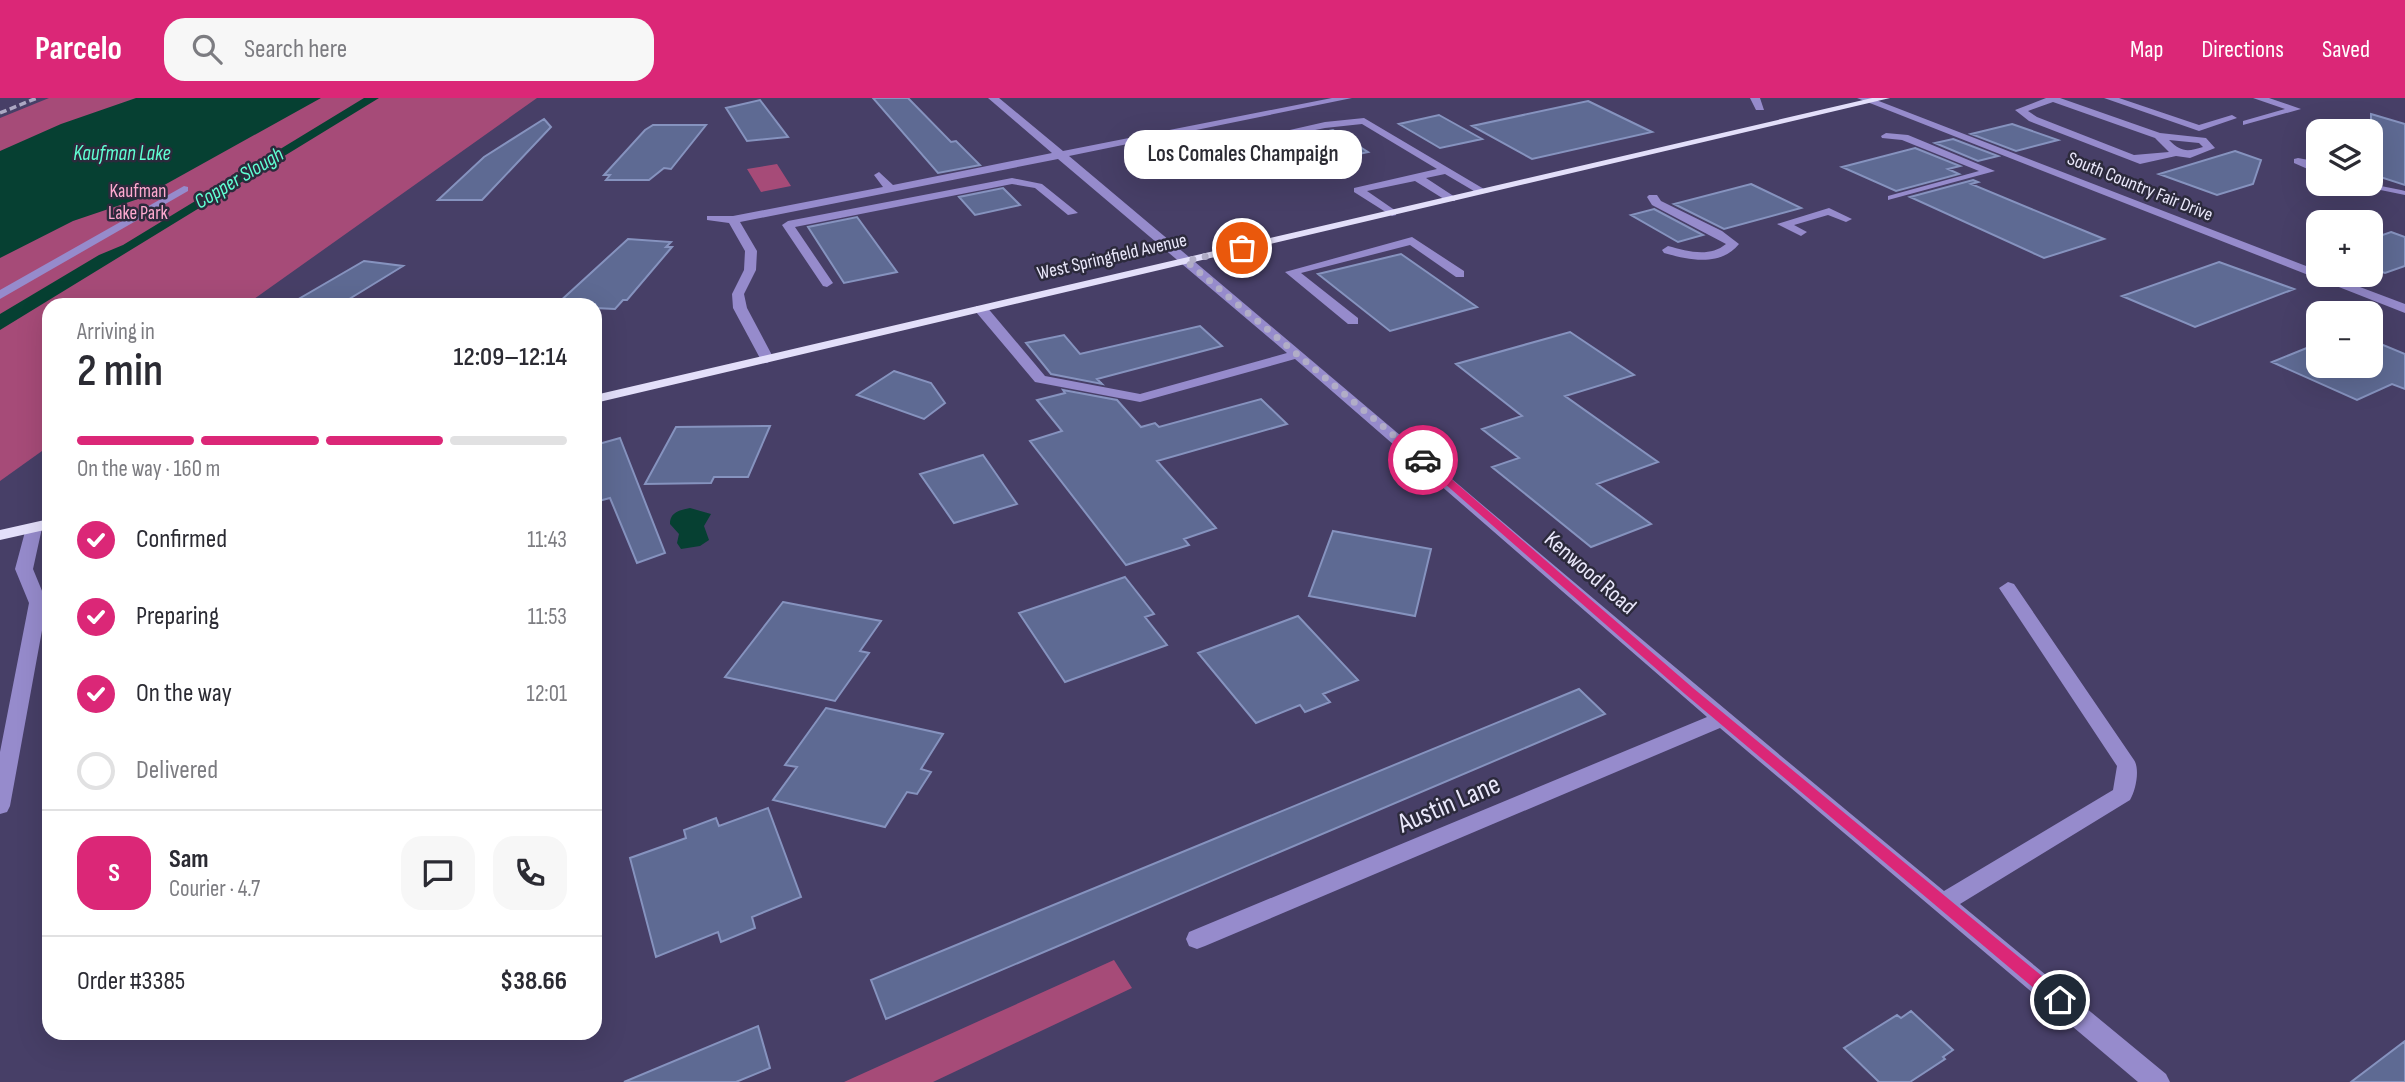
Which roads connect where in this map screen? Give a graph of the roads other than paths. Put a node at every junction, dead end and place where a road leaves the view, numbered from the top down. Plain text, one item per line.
1 (993, 98) edge
2 (1347, 98) edge
3 (1885, 98) edge
4 (2109, 98) edge
5 (2259, 98) edge
6 (1866, 100) edge
7 (2232, 118) dead end
8 (2247, 123) dead end
9 (1886, 136) dead end
10 (2160, 136) junction
11 (1242, 142) dead end
12 (2176, 153) junction
13 (1059, 154) junction
14 (1447, 170) junction
15 (879, 175) dead end
16 (1417, 177) junction
17 (2383, 187) edge
18 (184, 189) dead end
19 (890, 189) junction
20 (2383, 190) edge
21 (1483, 192) junction
22 (2403, 194) edge
23 (1653, 197) dead end
24 (1892, 198) dead end
25 (1451, 199) junction
26 (1072, 213) dead end
27 (1392, 213) junction
28 (711, 218) dead end
29 (1846, 219) dead end
30 (733, 220) junction
31 (1801, 233) dead end
32 (1668, 250) dead end
33 (1186, 261) junction
34 (1460, 274) dead end
35 (827, 283) dead end
36 (0, 295) edge
37 (981, 309) junction
38 (2405, 309) edge
39 (1353, 321) dead end
40 (1297, 354) junction
41 (767, 359) junction
42 (602, 397) edge
43 (41, 526) edge
44 (0, 536) edge
45 (2008, 588) dead end
46 (1722, 719) junction
47 (0, 806) edge
48 (1944, 903) junction
49 (1197, 939) dead end
50 (2157, 1082) edge

1 - 13 street, Kenwood Road
2 - 13 street
3 - 6 main road, West Springfield Avenue
4 - 7 street
5 - 8 street
6 - 21 main road, West Springfield Avenue
6 - 38 street, South Country Fair Drive
9 - 24 street
10 - 12 street
10 - 12 street
10 - 12 street
11 - 14 street
13 - 19 street
13 - 33 street, Kenwood Road
14 - 16 street
14 - 21 street
15 - 19 street
16 - 25 street
16 - 27 street
17 - 22 street
18 - 36 street
19 - 30 street
20 - 22 street
21 - 25 main road, West Springfield Avenue
23 - 32 street
25 - 27 main road, West Springfield Avenue
26 - 35 street
27 - 33 main road, West Springfield Avenue
28 - 30 street
29 - 31 street
30 - 41 street
33 - 37 main road, West Springfield Avenue
33 - 40 street, Kenwood Road
34 - 39 street
37 - 40 street
37 - 41 main road, West Springfield Avenue
40 - 46 street, Kenwood Road
41 - 42 main road, West Springfield Avenue
43 - 44 main road
43 - 47 street
45 - 48 street
46 - 48 street, Kenwood Road
46 - 49 street, Austin Lane
48 - 50 street, Kenwood Road

